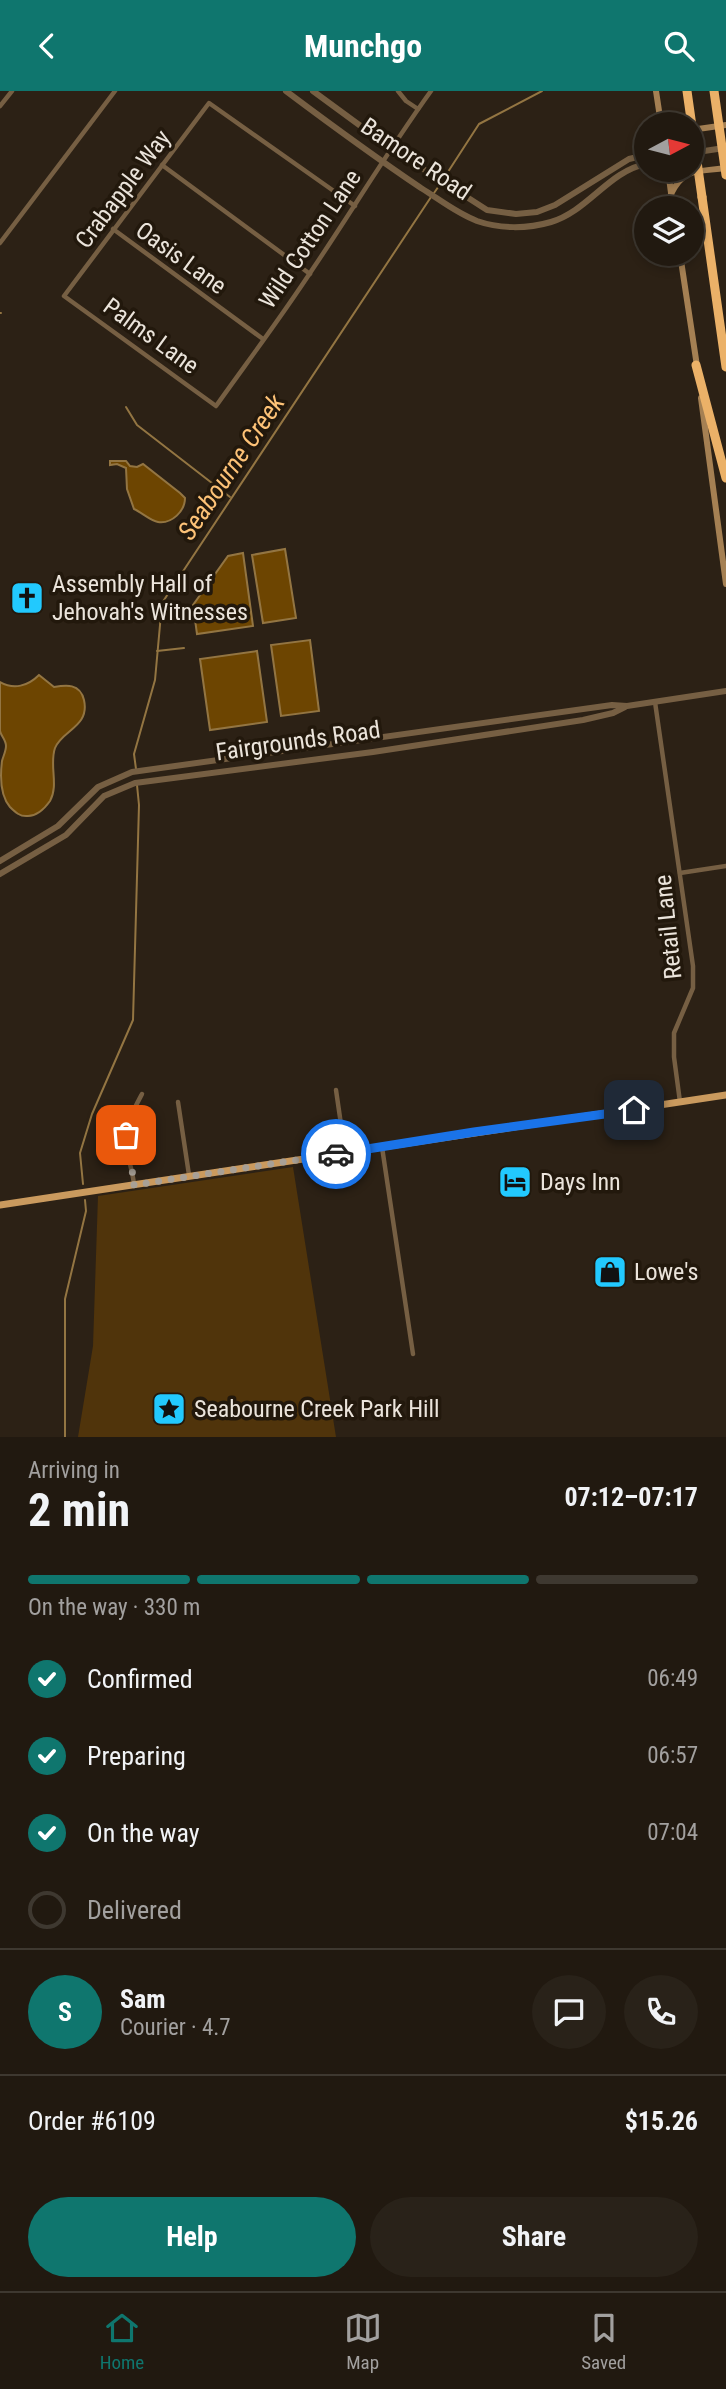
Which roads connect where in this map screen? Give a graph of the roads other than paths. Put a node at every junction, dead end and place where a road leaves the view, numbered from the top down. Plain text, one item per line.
1 (12, 91) edge
2 (114, 91) edge
3 (286, 91) edge
4 (313, 91) edge
5 (398, 91) edge
6 (430, 91) edge
7 (656, 91) edge
8 (687, 91) edge
9 (714, 91) edge
10 (0, 106) edge
11 (418, 109) junction
12 (659, 112) edge
13 (726, 125) edge
14 (704, 128) edge
15 (726, 148) edge
16 (392, 149) junction
17 (704, 151) edge
18 (634, 158) edge
19 (383, 163) junction
20 (162, 165) junction
21 (634, 168) edge
22 (726, 169) edge
23 (726, 175) edge
24 (670, 182) edge
25 (671, 194) joint
26 (355, 206) junction
27 (113, 229) junction
28 (0, 243) edge
29 (682, 266) edge
30 (310, 274) junction
31 (64, 296) joint
32 (263, 339) junction
33 (696, 365) junction
34 (726, 366) edge
35 (216, 406) joint
36 (726, 478) edge
37 (726, 584) edge
38 (726, 691) edge
39 (655, 702) junction
40 (627, 706) junction
41 (0, 862) edge
42 (726, 866) edge
43 (2, 873) edge
44 (680, 873) junction
45 (336, 1090) dead end
46 (142, 1094) dead end
47 (726, 1095) edge
48 (178, 1102) dead end
49 (680, 1103) junction
50 (382, 1146) junction
51 (345, 1152) junction
52 (189, 1175) junction
53 (134, 1185) junction
54 (0, 1205) edge
55 (413, 1354) dead end

1 - 10 street
2 - 28 street
3 - 19 street, Bamore Road
4 - 16 street, Bamore Road
5 - 11 street
6 - 11 street, Wild Cotton Lane
7 - 12 main road
8 - 34 highway, bridge
9 - 23 highway, bridge
11 - 16 street, Wild Cotton Lane
13 - 14 main road
15 - 17 street
16 - 18 street, Bamore Road
16 - 19 street, Wild Cotton Lane
19 - 21 street, Bamore Road
19 - 26 street, Wild Cotton Lane
20 - 26 street, Crabapple Way
20 - 27 street, Crabapple Way
20 - 30 street
22 - 25 main road
24 - 25 main road
26 - 30 street, Wild Cotton Lane
27 - 31 street, Crabapple Way
27 - 32 street, Oasis Lane
29 - 33 main road
30 - 32 street, Wild Cotton Lane
31 - 35 street, Palms Lane
32 - 35 street, Wild Cotton Lane
33 - 36 highway
33 - 37 main road
38 - 39 street, Fairgrounds Road
39 - 40 street, Fairgrounds Road
39 - 44 street, Retail Lane
40 - 41 street, Fairgrounds Road
40 - 43 street, Fairgrounds Road
41 - 43 street
42 - 44 street
44 - 49 street, Retail Lane
45 - 51 street
46 - 53 street
47 - 49 main road
48 - 52 street
49 - 50 main road
50 - 51 main road
50 - 55 street
51 - 52 main road
52 - 53 main road
53 - 54 main road

